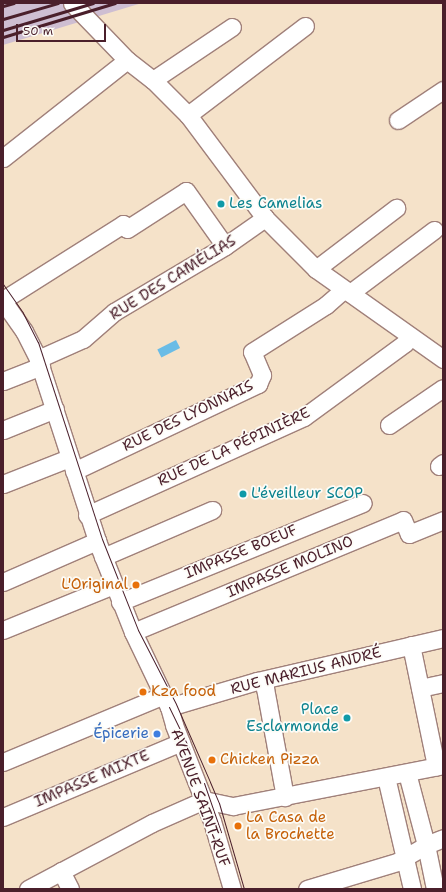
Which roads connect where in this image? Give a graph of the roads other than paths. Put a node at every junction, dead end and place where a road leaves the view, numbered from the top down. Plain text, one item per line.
1 (72, 3) edge
2 (305, 26) dead end
3 (232, 27) dead end
4 (127, 60) junction
5 (153, 80) junction
6 (443, 90) edge
7 (188, 115) junction
8 (398, 120) dead end
9 (3, 158) edge
10 (396, 208) dead end
11 (266, 218) junction
12 (434, 230) dead end
13 (225, 246) junction
14 (316, 269) junction
15 (347, 292) junction
16 (3, 300) edge
17 (9, 320) edge
18 (409, 336) junction
19 (443, 359) edge
20 (39, 363) junction
21 (3, 381) edge
22 (443, 388) edge
23 (54, 409) junction
24 (389, 425) dead end
25 (3, 430) edge
26 (72, 464) junction
27 (3, 484) edge
28 (363, 502) dead end
29 (212, 510) dead end
30 (87, 515) junction
31 (441, 521) edge
32 (100, 549) junction
33 (3, 582) edge
34 (113, 585) junction
35 (120, 602) junction
36 (3, 630) edge
37 (133, 632) junction
38 (443, 638) edge
39 (411, 645) junction
40 (265, 680) junction
41 (443, 684) edge
42 (420, 688) junction
43 (167, 701) junction
44 (181, 742) junction
45 (3, 762) edge
46 (440, 766) edge
47 (407, 773) junction
48 (386, 777) junction
49 (285, 797) junction
50 (204, 800) junction
51 (3, 817) edge
52 (443, 838) edge
53 (426, 845) junction
54 (405, 858) junction
55 (62, 871) junction
56 (28, 889) edge
57 (70, 889) edge
58 (232, 889) edge
59 (307, 889) edge
60 (412, 889) edge
61 (435, 889) edge

1 - 4 street
2 - 7 street
3 - 5 street
4 - 5 street
4 - 9 street
5 - 7 street
6 - 8 street
7 - 11 street
10 - 14 street
11 - 13 street, RUE DES CAMÉLIAS
11 - 14 street
12 - 15 street
13 - 16 street
13 - 20 street, RUE DES CAMÉLIAS
14 - 15 street
15 - 18 street
15 - 26 street, RUE DES LYONNAIS
16 - 17 street, AVENUE SAINT-RUF
17 - 20 street, AVENUE SAINT-RUF
18 - 19 street
18 - 30 street, RUE DE LA PÉPINIÈRE
20 - 21 street, RUE DES CAMÉLIAS
20 - 23 street, AVENUE SAINT-RUF
22 - 24 street
23 - 25 street
23 - 26 street, AVENUE SAINT-RUF
26 - 27 street
26 - 30 street, AVENUE SAINT-RUF
28 - 35 street, IMPASSE BOEUF
29 - 32 street
30 - 32 street, AVENUE SAINT-RUF
31 - 37 street, IMPASSE MOLINO
32 - 33 street
32 - 34 street, AVENUE SAINT-RUF
34 - 35 street, AVENUE SAINT-RUF
34 - 36 street
35 - 37 street, AVENUE SAINT-RUF
37 - 43 street, AVENUE SAINT-RUF
38 - 39 street, RUE MARIUS ANDRÉ
39 - 40 street, RUE MARIUS ANDRÉ
39 - 42 street
40 - 43 street, RUE MARIUS ANDRÉ
40 - 49 street
41 - 42 street
42 - 46 street
43 - 44 street, AVENUE SAINT-RUF
43 - 45 street, RUE MARIUS ANDRÉ
44 - 50 street, AVENUE SAINT-RUF
44 - 51 street, IMPASSE MIXTE
46 - 47 street
47 - 48 street
47 - 53 street
48 - 49 street
48 - 54 street
49 - 50 street
50 - 55 street
50 - 58 street, AVENUE SAINT-RUF
52 - 53 street
53 - 54 street
53 - 61 street
54 - 59 street
54 - 60 street
55 - 56 street
55 - 57 street

